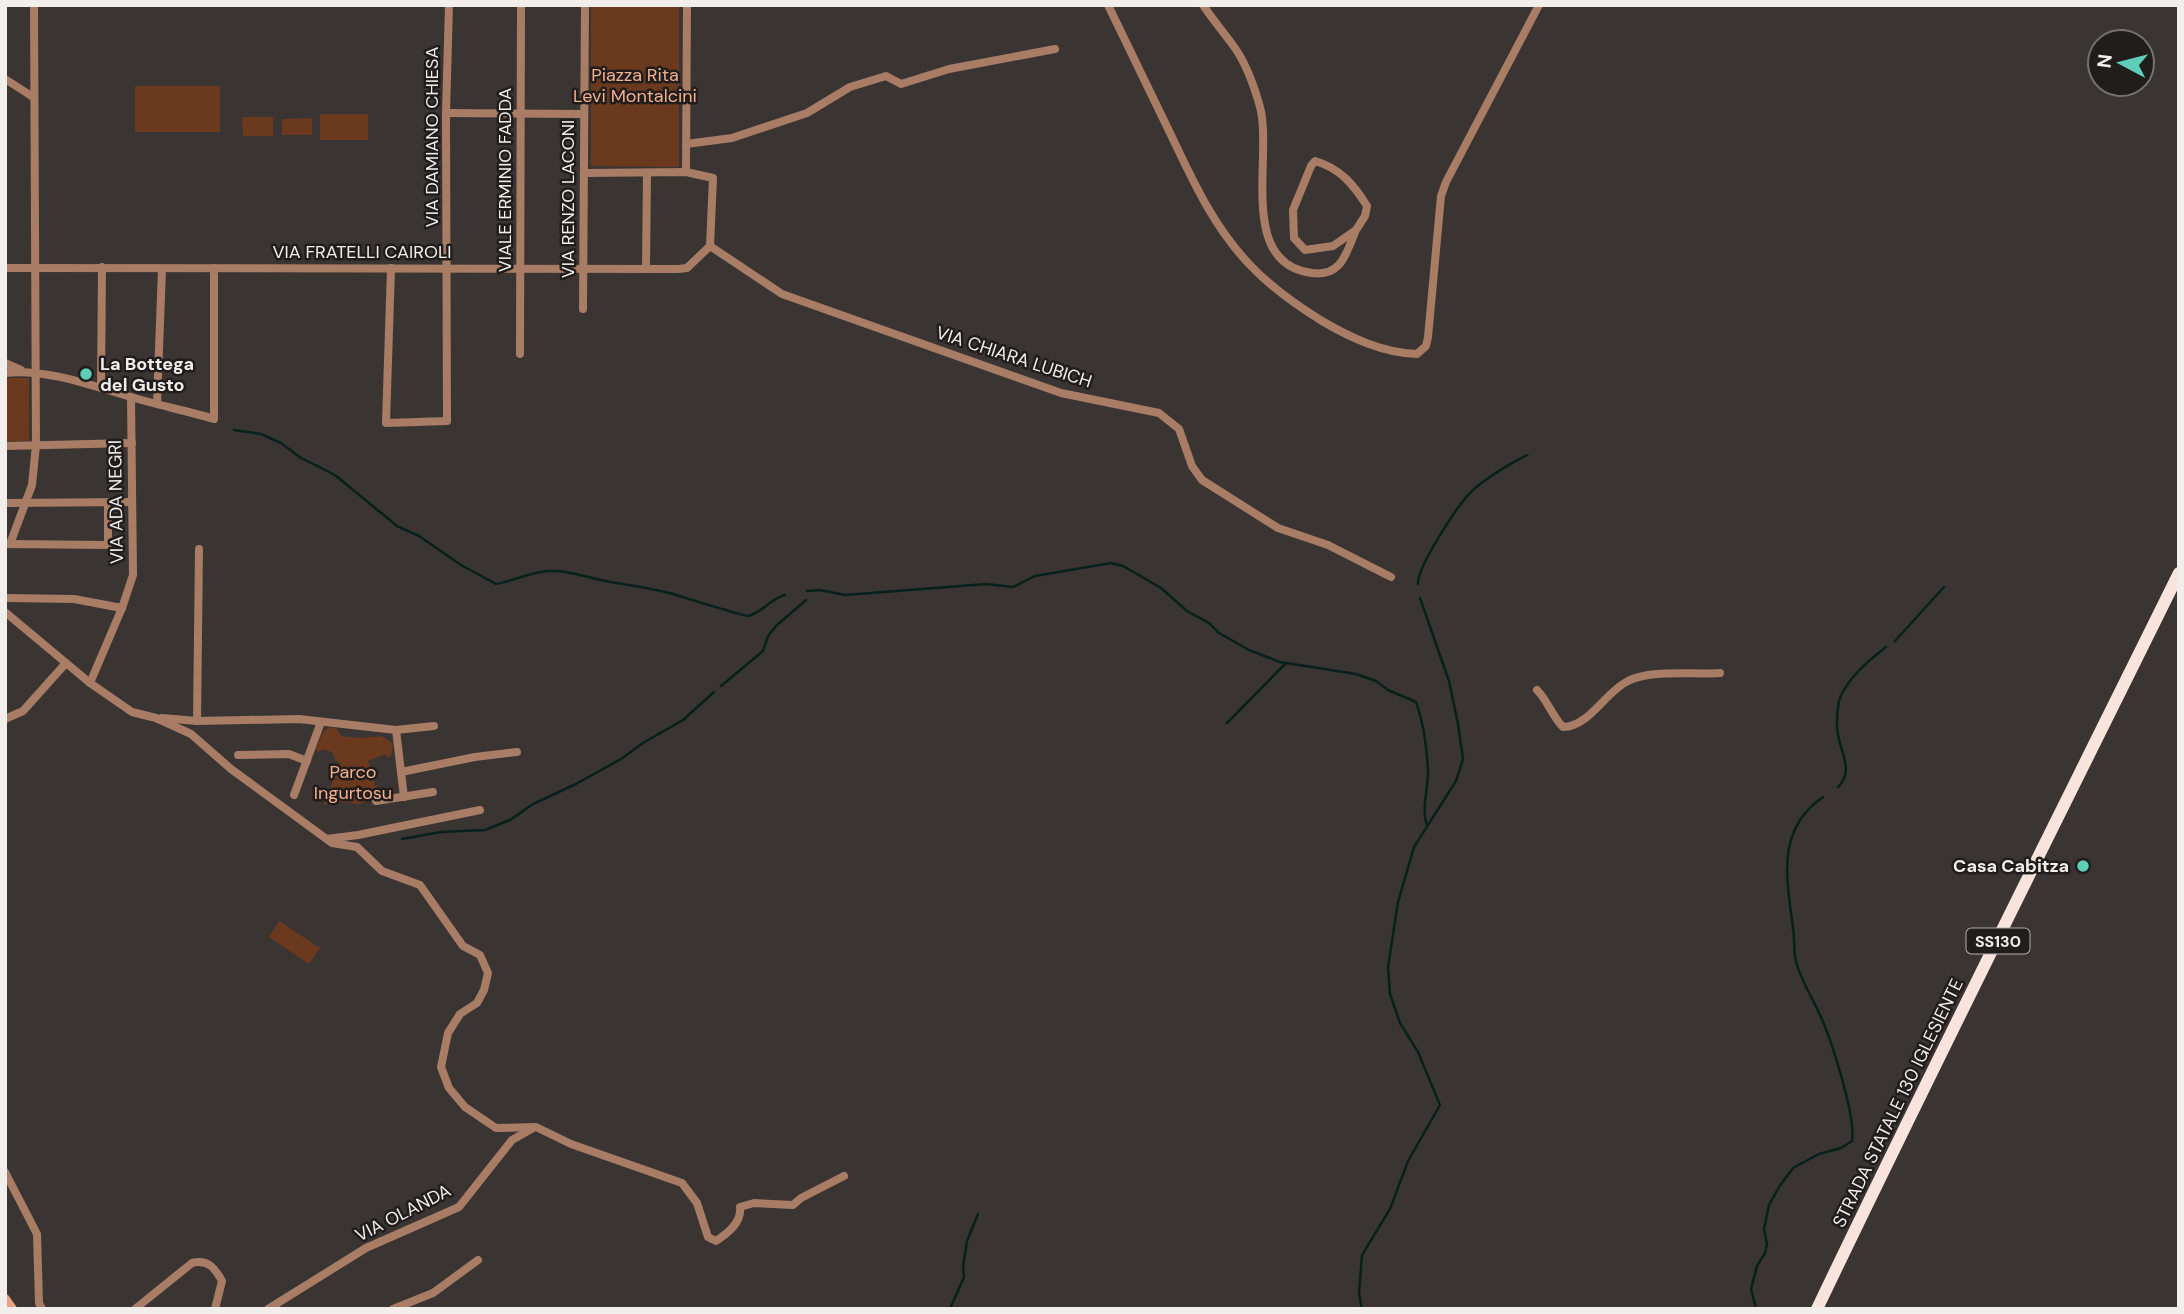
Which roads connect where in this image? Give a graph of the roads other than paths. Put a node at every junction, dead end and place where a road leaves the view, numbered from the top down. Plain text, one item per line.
1 (34, 5) edge
2 (449, 5) edge
3 (521, 5) edge
4 (585, 5) edge
5 (687, 5) edge
6 (1108, 5) edge
7 (1203, 5) edge
8 (1539, 5) edge
9 (1055, 49) dead end
10 (5, 79) edge
11 (33, 97) junction
12 (446, 113) junction
13 (521, 113) junction
14 (584, 114) junction
15 (686, 144) junction
16 (686, 172) junction
17 (584, 173) junction
18 (647, 173) junction
19 (1356, 230) junction
20 (710, 246) junction
21 (102, 267) junction
22 (5, 268) edge
23 (36, 268) junction
24 (214, 268) junction
25 (391, 268) junction
26 (447, 268) junction
27 (584, 268) junction
28 (162, 269) junction
29 (520, 269) junction
30 (646, 269) junction
31 (583, 309) dead end
32 (520, 354) dead end
33 (5, 363) edge
34 (21, 370) junction
35 (5, 373) edge
36 (36, 373) junction
37 (101, 387) junction
38 (131, 397) junction
39 (157, 403) junction
40 (132, 443) junction
41 (36, 445) junction
42 (5, 446) edge
43 (26, 502) junction
44 (108, 502) junction
45 (131, 502) junction
46 (5, 503) edge
47 (7, 544) edge
48 (199, 549) dead end
49 (2179, 573) edge
50 (1391, 577) dead end
51 (5, 598) edge
52 (122, 608) junction
53 (5, 612) edge
54 (66, 663) junction
55 (1720, 673) dead end
56 (90, 683) junction
57 (1536, 690) dead end
58 (156, 718) junction
59 (5, 719) edge
60 (197, 721) junction
61 (321, 722) junction
62 (434, 726) dead end
63 (396, 730) junction
64 (517, 752) dead end
65 (238, 755) dead end
66 (307, 761) junction
67 (401, 772) junction
68 (433, 792) dead end
69 (294, 795) dead end
70 (404, 797) junction
71 (376, 801) dead end
72 (480, 810) dead end
73 (327, 839) junction
74 (536, 1127) junction
75 (5, 1172) edge
76 (844, 1176) dead end
77 (478, 1260) dead end
78 (5, 1299) edge
79 (12, 1309) edge
80 (42, 1309) edge
81 (135, 1309) edge
82 (215, 1309) edge
83 (268, 1309) edge
84 (393, 1309) edge
85 (1817, 1309) edge

1 - 11 street
2 - 12 street, VIA DAMIANO CHIESA
3 - 13 street, VIALE ERMINIO FADDA
4 - 14 street, VIA RENZO LACONI
5 - 15 street
6 - 8 street
7 - 19 street
9 - 15 street
10 - 11 street
11 - 23 street
12 - 13 street
12 - 26 street, VIA DAMIANO CHIESA
13 - 14 street
13 - 29 street, VIALE ERMINIO FADDA
14 - 17 street, VIA RENZO LACONI
15 - 16 street
16 - 18 street
16 - 20 street
17 - 18 street
17 - 27 street, VIA RENZO LACONI
18 - 30 street
19 - 19 street
20 - 30 street, VIA FRATELLI CAIROLI
20 - 50 street, VIA CHIARA LUBICH
21 - 23 street, VIA FRATELLI CAIROLI
21 - 28 street, VIA FRATELLI CAIROLI
21 - 37 street
22 - 23 street, VIA FRATELLI CAIROLI
23 - 36 street
24 - 25 street, VIA FRATELLI CAIROLI
24 - 28 street, VIA FRATELLI CAIROLI
24 - 39 street
25 - 26 street, VIA FRATELLI CAIROLI
25 - 26 street, VIA DAMIANO CHIESA
26 - 29 street, VIA FRATELLI CAIROLI
27 - 29 street, VIA FRATELLI CAIROLI
27 - 30 street, VIA FRATELLI CAIROLI
27 - 31 street, VIA RENZO LACONI
28 - 39 street
29 - 32 street, VIALE ERMINIO FADDA
33 - 34 street
34 - 35 street
34 - 36 street
36 - 37 street
36 - 41 street
37 - 38 street
38 - 39 street
38 - 40 street, VIA ADA NEGRI
40 - 41 street
40 - 45 street, VIA ADA NEGRI
41 - 42 street
41 - 43 street
43 - 44 street
43 - 46 street
43 - 47 street
44 - 45 street
44 - 47 street
45 - 52 street, VIA ADA NEGRI
48 - 60 street
49 - 85 highway, STRADA STATALE 130 IGLESIENTE / SS130
51 - 52 street
52 - 56 street, VIA ADA NEGRI
53 - 54 street
54 - 56 street
54 - 59 street
55 - 57 street
56 - 58 street
58 - 60 street
58 - 73 street
60 - 61 street
61 - 63 street
61 - 66 street
62 - 63 street
63 - 67 street
64 - 67 street
65 - 66 street
66 - 69 street
67 - 70 street
68 - 70 street
70 - 71 street
72 - 73 street
73 - 74 street
74 - 76 street
74 - 83 street, VIA OLANDA
75 - 80 street
77 - 84 street
78 - 79 main road
81 - 82 street

